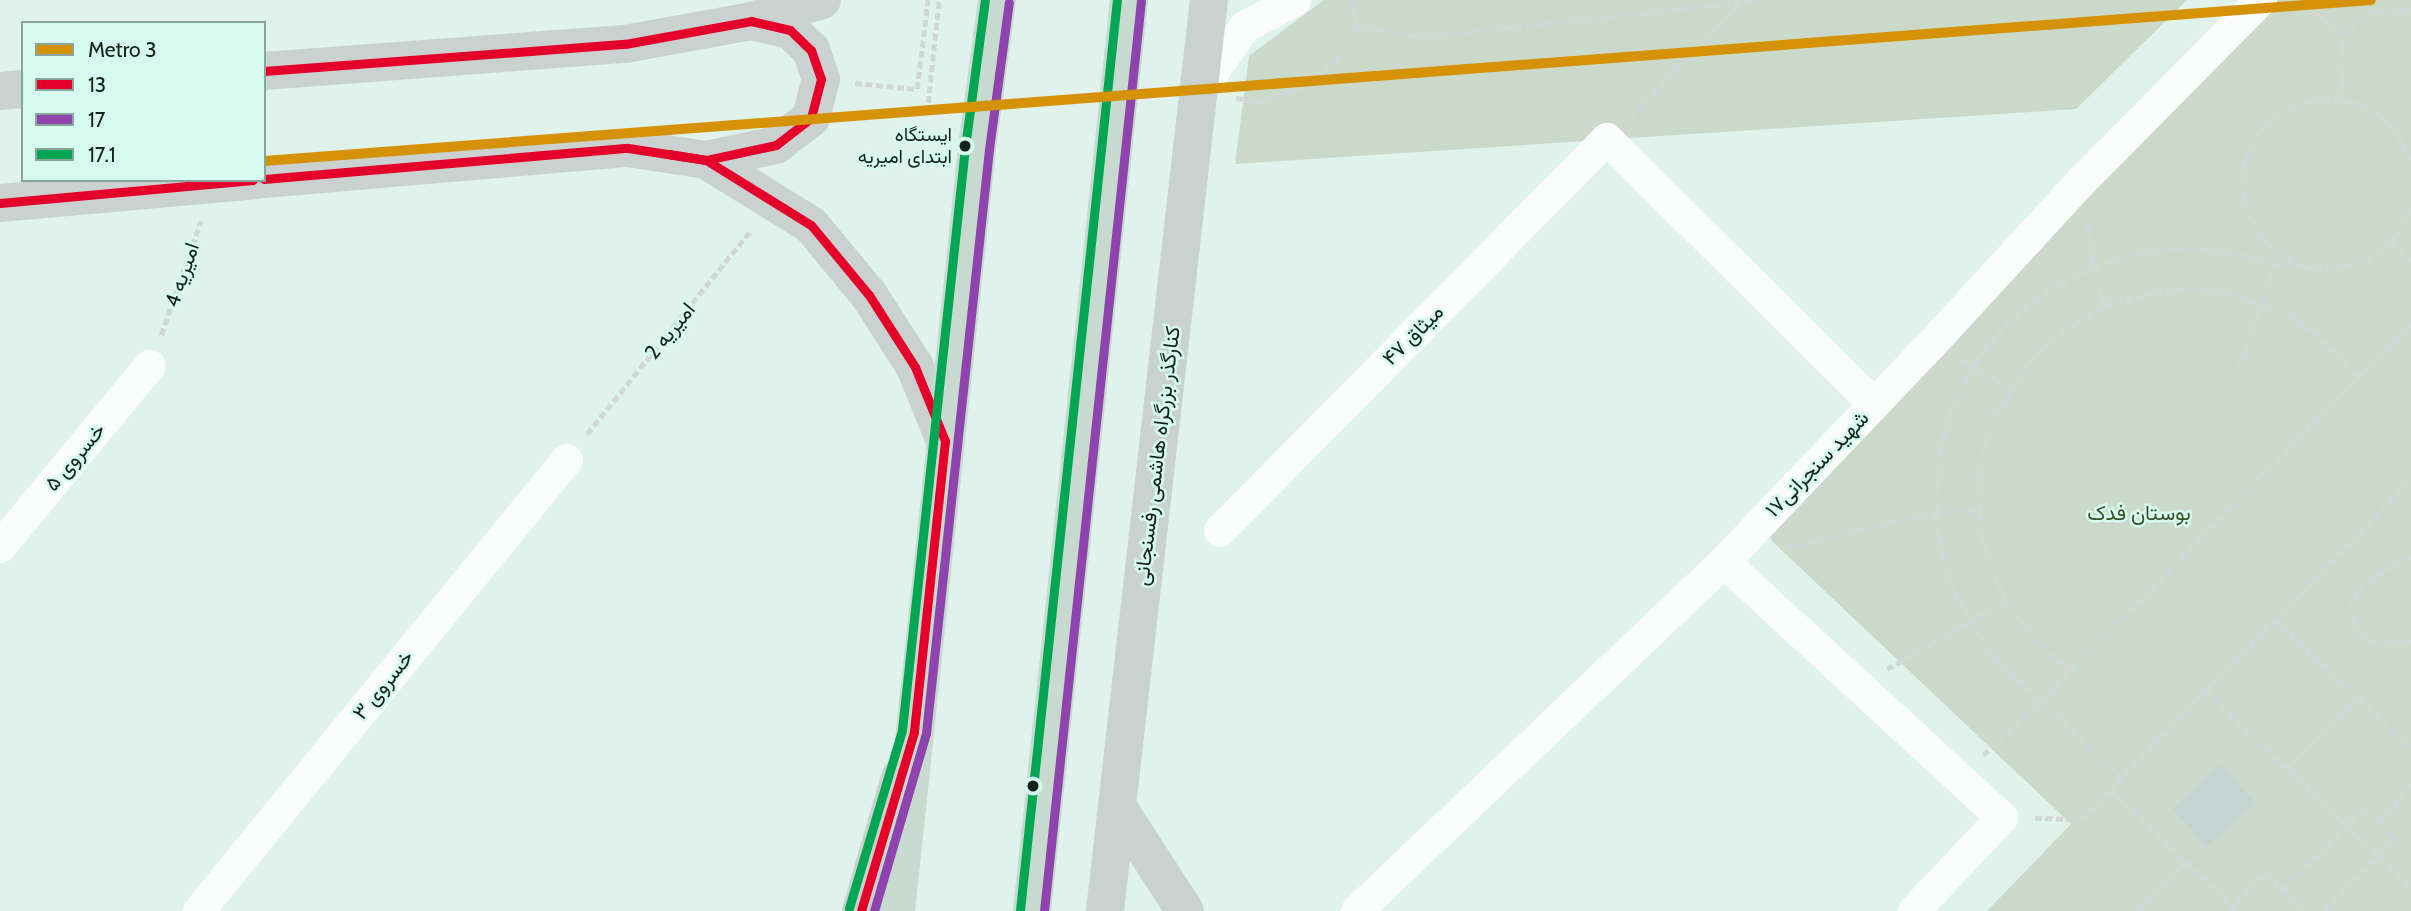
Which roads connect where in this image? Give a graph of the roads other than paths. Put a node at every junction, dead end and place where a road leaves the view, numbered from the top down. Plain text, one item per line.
1 (822, 0) edge
2 (996, 0) edge
3 (1129, 0) edge
4 (1209, 0) edge
5 (1294, 0) edge
6 (2261, 0) edge
7 (751, 21) junction
8 (266, 71) edge
9 (21, 89) edge
10 (0, 91) edge
11 (1199, 92) junction
12 (706, 160) junction
13 (266, 180) edge
14 (235, 182) edge
15 (0, 203) edge
16 (150, 366) road end
17 (1874, 404) junction
18 (945, 441) junction
19 (567, 460) road end
20 (1220, 531) dead end
21 (0, 547) edge
22 (1724, 562) junction
23 (914, 732) junction
24 (1117, 806) junction
25 (199, 911) edge
26 (861, 911) edge
27 (896, 911) edge
28 (1032, 911) edge
29 (1105, 911) edge
30 (1185, 911) edge
31 (1357, 911) edge
32 (1914, 911) edge

1 - 7 main road
2 - 18 highway
3 - 28 highway
4 - 11 main road, کنارگذر بزرگراه هاشمی رفسنجانی
5 - 11 street
6 - 17 street, شهید سنجرانی۱۷
7 - 8 main road
7 - 12 main road
9 - 10 main road
11 - 24 main road, کنارگذر بزرگراه هاشمی رفسنجانی
12 - 13 main road
12 - 18 main road
14 - 15 main road
16 - 21 street, خسروی ۵
17 - 20 street, میثاق ۴۷
17 - 22 street, شهید سنجرانی۱۷
18 - 23 highway
19 - 25 street, خسروی ۳
22 - 31 street, شهید سنجرانی۱۷
22 - 32 street
23 - 26 main road
23 - 27 highway
24 - 29 main road, کنارگذر بزرگراه هاشمی رفسنجانی
24 - 30 main road

